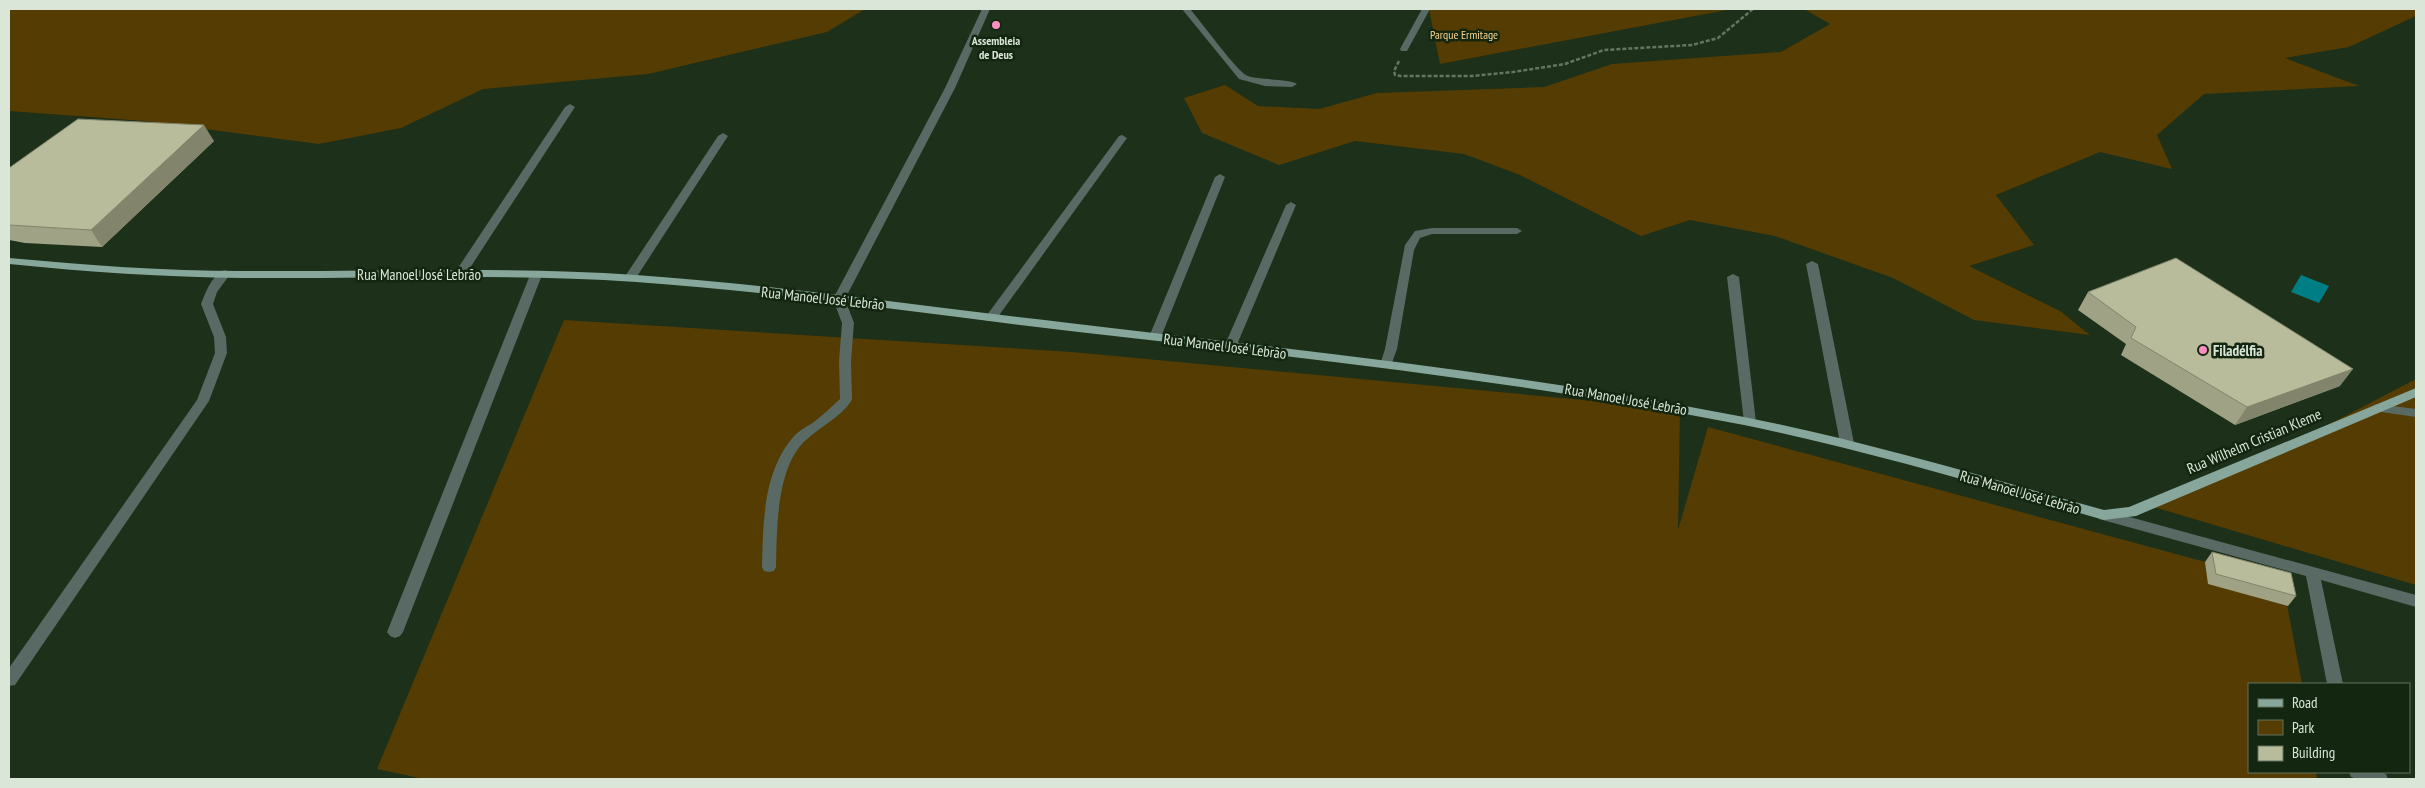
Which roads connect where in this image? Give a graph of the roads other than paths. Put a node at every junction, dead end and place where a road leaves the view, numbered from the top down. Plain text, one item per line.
1 (986, 9) edge
2 (1186, 9) edge
3 (1426, 9) edge
4 (1404, 49) road end
5 (1292, 84) dead end
6 (570, 106) dead end
7 (723, 136) dead end
8 (1122, 138) dead end
9 (1220, 176) dead end
10 (1291, 205) dead end
11 (1517, 231) dead end
12 (9, 261) edge
13 (1812, 264) dead end
14 (225, 273) junction
15 (460, 274) junction
16 (536, 275) junction
17 (1732, 277) dead end
18 (630, 278) junction
19 (839, 299) junction
20 (991, 318) junction
21 (1155, 337) junction
22 (1230, 347) junction
23 (1386, 365) junction
24 (2416, 392) edge
25 (2378, 408) junction
26 (2416, 413) edge
27 (1750, 422) junction
28 (1848, 443) junction
29 (2104, 515) junction
30 (769, 566) dead end
31 (2312, 572) junction
32 (2416, 601) edge
33 (395, 632) dead end
34 (9, 680) edge
35 (2335, 683) edge
36 (2360, 773) edge
37 (2380, 779) edge

1 - 19 street
2 - 5 street
3 - 4 street
6 - 15 street
7 - 18 street
8 - 20 street
9 - 21 street
10 - 22 street
11 - 23 street
12 - 14 main road, Rua Manoel José Lebrão
13 - 28 street
14 - 15 main road, Rua Manoel José Lebrão
14 - 34 street
15 - 16 main road, Rua Manoel José Lebrão
16 - 18 main road, Rua Manoel José Lebrão
16 - 33 street
17 - 27 street
18 - 19 main road, Rua Manoel José Lebrão
19 - 20 main road, Rua Manoel José Lebrão
19 - 30 street
20 - 21 main road, Rua Manoel José Lebrão
21 - 22 main road, Rua Manoel José Lebrão
22 - 23 main road, Rua Manoel José Lebrão
23 - 27 main road, Rua Manoel José Lebrão
24 - 25 main road, Rua Wilhelm Cristian Kleme
25 - 26 street
25 - 29 main road, Rua Wilhelm Cristian Kleme
27 - 28 main road, Rua Manoel José Lebrão
28 - 29 main road, Rua Manoel José Lebrão
29 - 31 street, Rua Manoel José Lebrão
31 - 32 street, Rua Manoel José Lebrão
31 - 35 street
36 - 37 street

